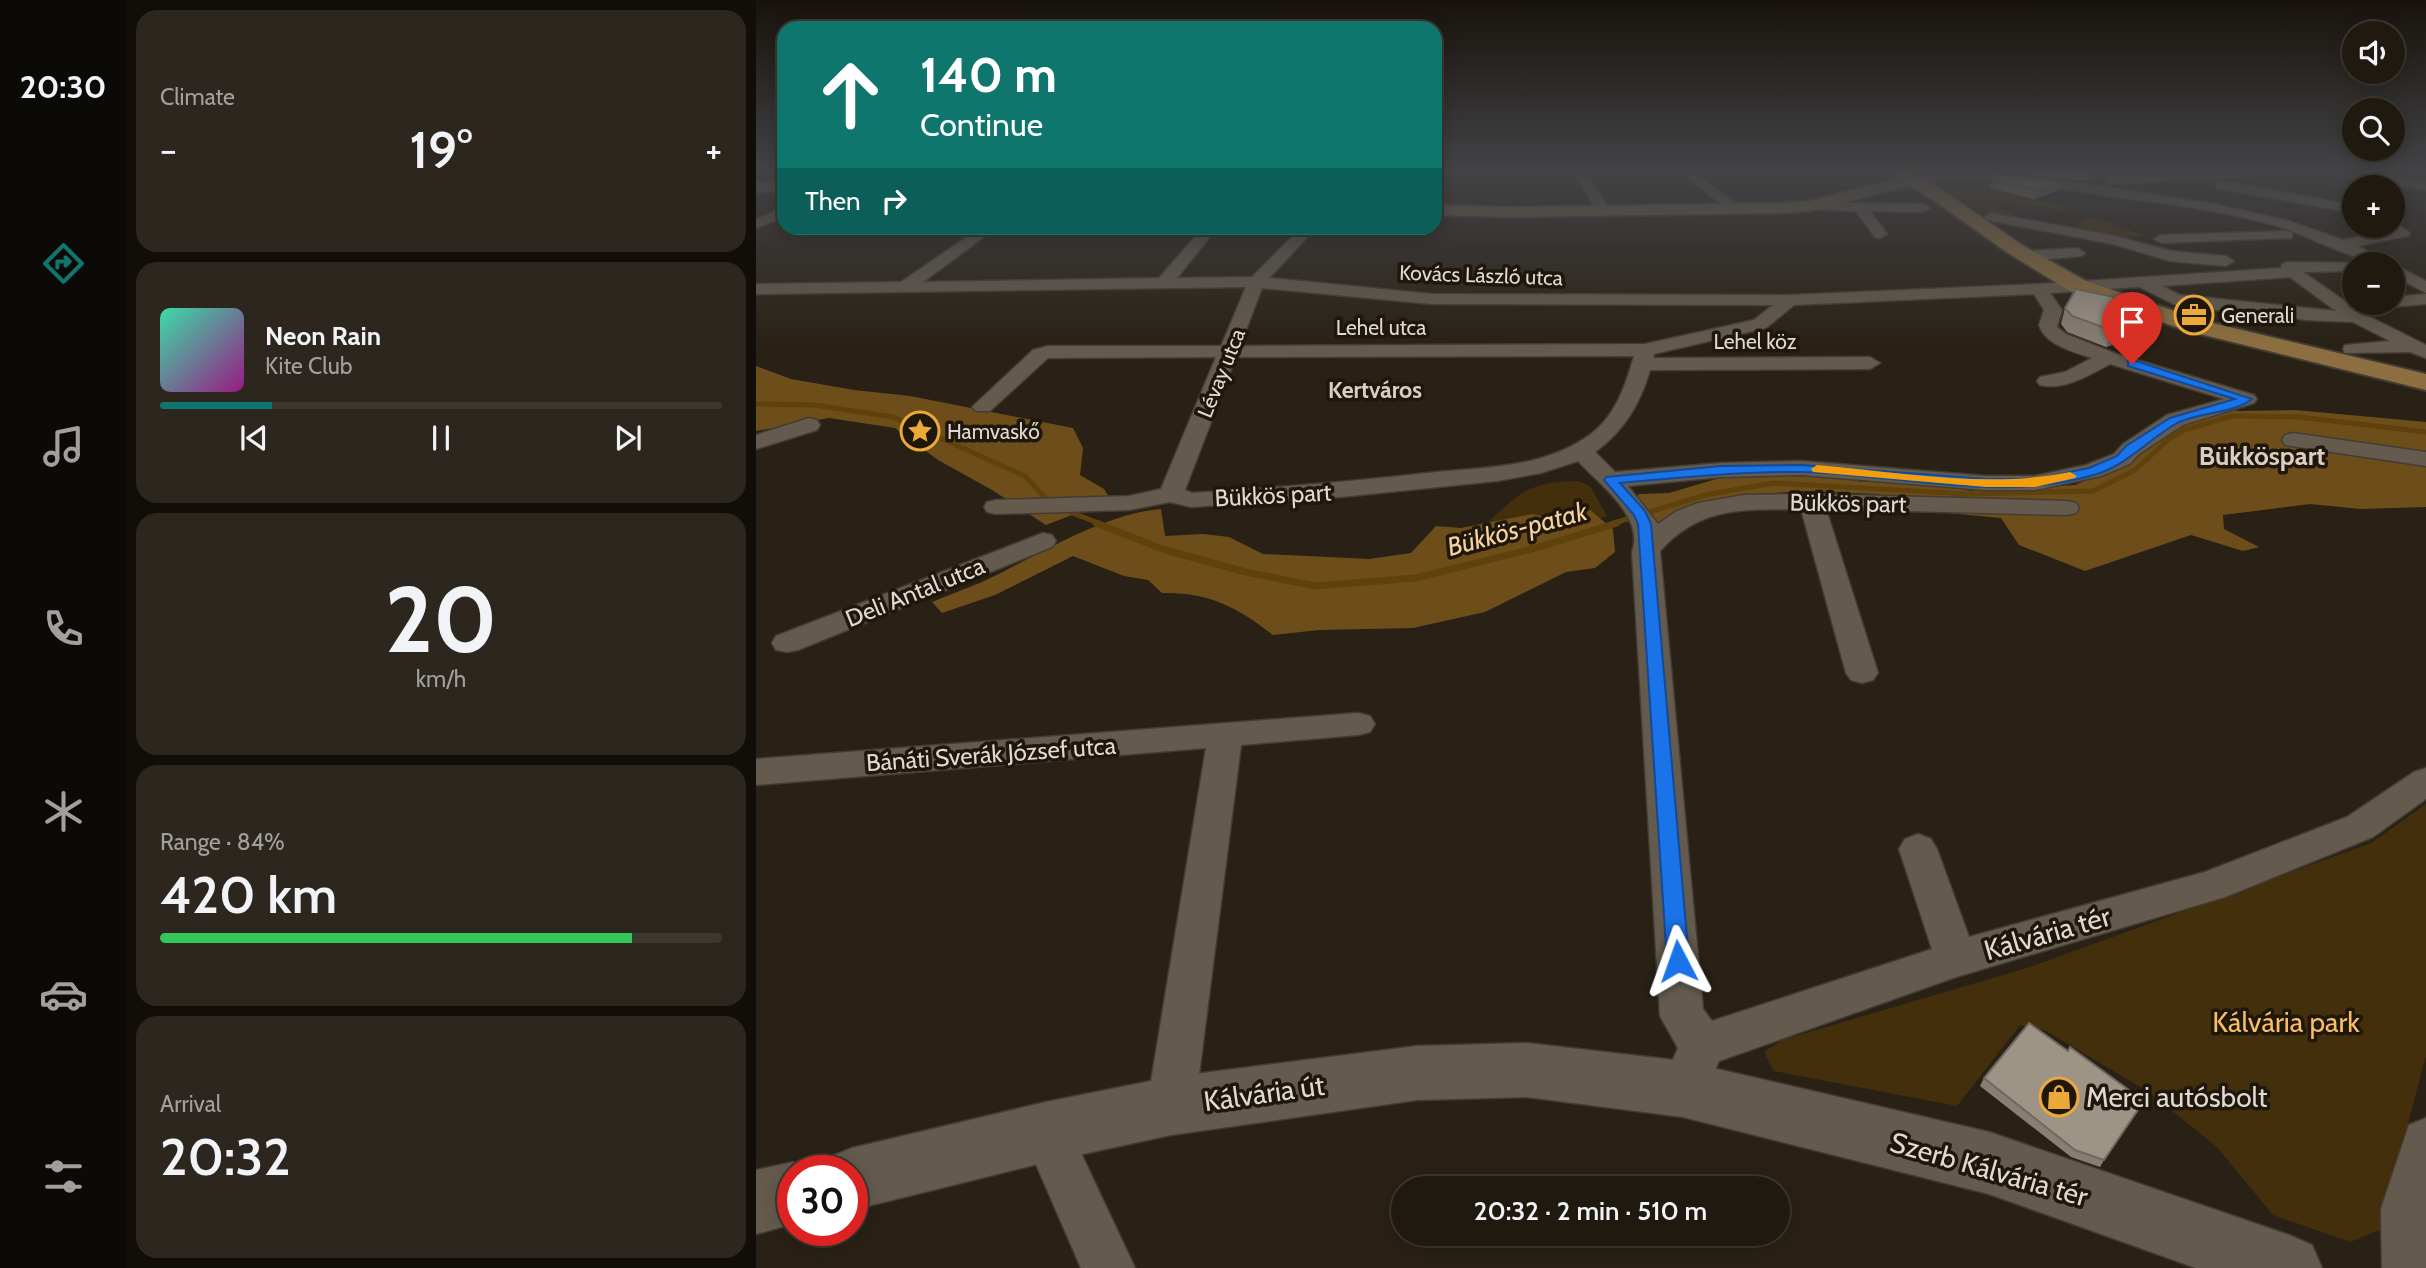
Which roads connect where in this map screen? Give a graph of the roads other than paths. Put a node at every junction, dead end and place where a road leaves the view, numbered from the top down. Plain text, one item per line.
1 (1876, 228) edge
2 (1986, 228) edge
3 (2052, 228) edge
4 (2297, 228) edge
5 (1880, 234) dead end
6 (2314, 234) junction
7 (979, 235) edge
8 (1204, 235) edge
9 (1302, 235) edge
10 (2254, 237) junction
11 (2376, 238) edge
12 (2115, 240) junction
13 (2344, 244) junction
14 (2152, 251) junction
15 (2360, 252) edge
16 (2077, 253) dead end
17 (2026, 256) junction
18 (2283, 262) junction
19 (2415, 265) dead end
20 (2342, 266) edge
21 (2405, 266) edge
22 (2405, 275) edge
23 (2172, 279) junction
24 (1165, 282) junction
25 (1256, 282) junction
26 (2142, 282) junction
27 (2078, 286) junction
28 (905, 287) junction
29 (2426, 288) edge
30 (756, 289) edge
31 (2039, 289) junction
32 (2426, 299) edge
33 (1790, 300) junction
34 (2176, 300) junction
35 (2405, 301) edge
36 (2338, 304) junction
37 (2342, 304) edge
38 (2224, 306) junction
39 (2356, 317) junction
40 (2233, 324) dead end
41 (2196, 326) junction
42 (2352, 349) dead end
43 (2420, 349) edge
44 (1230, 351) junction
45 (2109, 356) junction
46 (1643, 357) junction
47 (1870, 363) dead end
48 (2047, 381) dead end
49 (2426, 382) edge
50 (983, 407) dead end
51 (809, 425) dead end
52 (2293, 440) dead end
53 (756, 442) edge
54 (1581, 451) junction
55 (2426, 459) edge
56 (1610, 480) junction
57 (1171, 494) junction
58 (1811, 501) junction
59 (996, 507) dead end
60 (2067, 508) dead end
61 (1043, 541) dead end
62 (1645, 552) junction
63 (787, 643) dead end
64 (1862, 673) dead end
65 (1358, 724) dead end
66 (1225, 736) junction
67 (756, 772) edge
68 (2426, 781) edge
69 (1918, 849) dead end
70 (1956, 959) junction
71 (1693, 1067) junction
72 (1171, 1106) junction
73 (1046, 1132) junction
74 (2426, 1142) edge
75 (868, 1175) edge
76 (777, 1197) edge
77 (756, 1202) edge
78 (1108, 1268) edge
79 (2289, 1268) edge
80 (2409, 1268) edge

1 - 5 street
2 - 17 main road
3 - 12 street
4 - 6 street
6 - 10 street
6 - 13 street
7 - 28 street
8 - 24 street
9 - 25 street, Lévay utca
10 - 12 street
10 - 18 street
11 - 13 street
12 - 14 street
13 - 15 street
14 - 18 street
14 - 23 street
16 - 17 street
17 - 27 main road
18 - 20 street
18 - 23 street, Kovács László utca
18 - 36 street
19 - 21 street
22 - 29 street
23 - 26 street, Kovács László utca
24 - 25 street, Kovács László utca
24 - 28 street, Kovács László utca
25 - 33 street, Kovács László utca
25 - 44 street, Lévay utca
26 - 27 street, Kovács László utca
26 - 34 street
27 - 31 street, Kovács László utca
27 - 41 main road
28 - 30 street, Kovács László utca
31 - 33 street, Kovács László utca
31 - 45 street
32 - 35 street
33 - 46 street, Lehel utca
34 - 38 street
34 - 41 street
36 - 37 street
36 - 39 street
38 - 39 street
38 - 40 street
39 - 43 street
41 - 49 main road
42 - 43 street
44 - 46 street, Lehel utca
44 - 50 street, Lehel utca
44 - 57 street, Lévay utca
45 - 48 street
45 - 56 street, Bükkös part
46 - 47 street, Lehel köz
46 - 54 street, Bükkös part
51 - 53 street
52 - 55 street
54 - 56 street
54 - 57 street, Bükkös part
56 - 62 street
57 - 59 street
58 - 60 street, Bükkös part
58 - 62 street, Bükkös part
58 - 64 street
61 - 63 street, Deli Antal utca
62 - 71 street
65 - 66 street, Bánáti Sverák József utca
66 - 67 street, Bánáti Sverák József utca
66 - 72 street
68 - 70 street, Kálvária tér
69 - 70 street
70 - 71 street, Kálvária tér
71 - 72 street, Kálvária út
71 - 79 street, Szerb Kálvária tér
72 - 73 street, Kálvária út
73 - 75 street, Kálvária út
73 - 78 street
74 - 80 street
76 - 77 street

